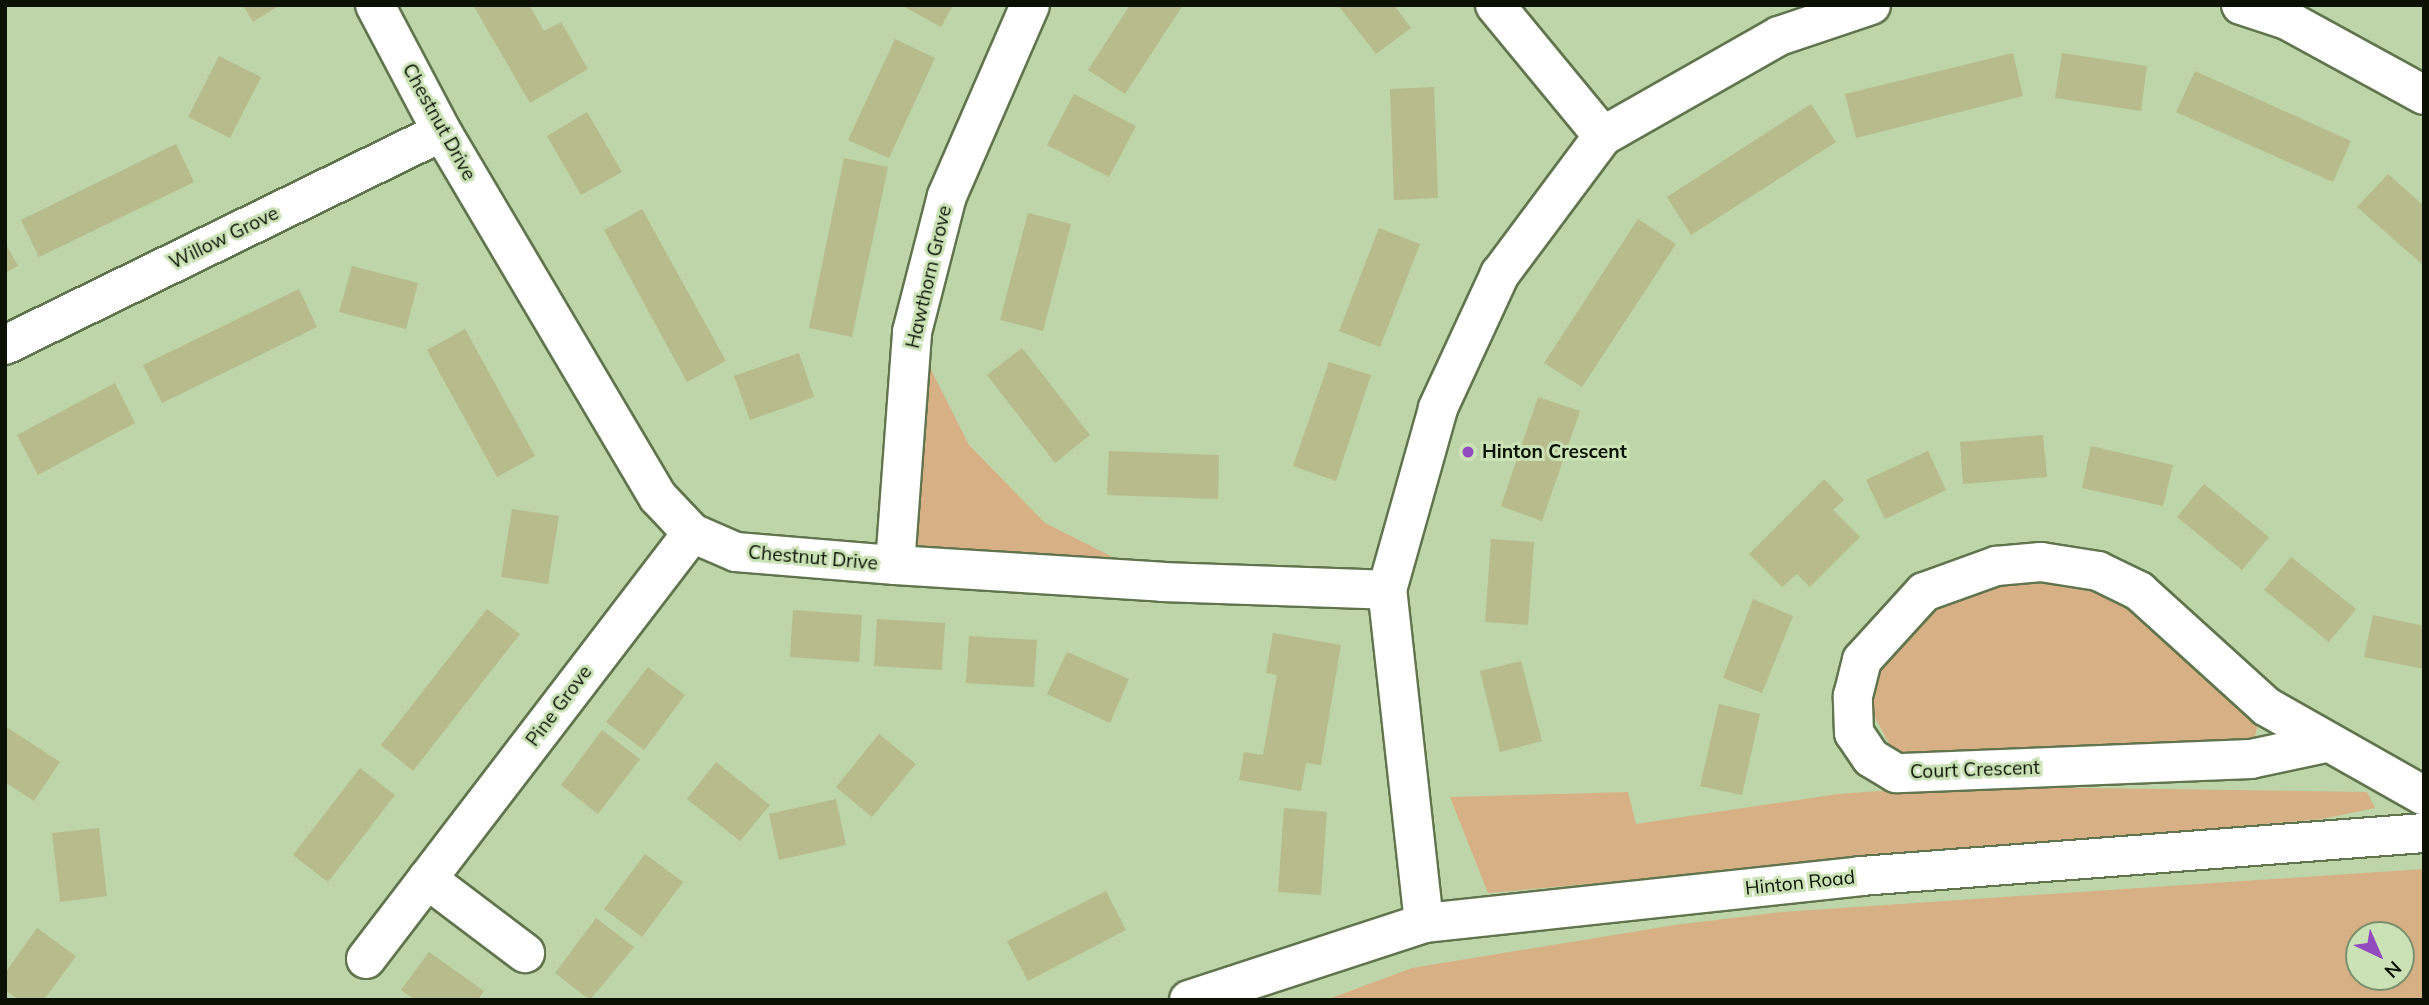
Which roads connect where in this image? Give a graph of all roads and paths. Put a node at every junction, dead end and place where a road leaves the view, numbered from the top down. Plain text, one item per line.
1 (375, 5) edge
2 (1030, 5) edge
3 (1495, 5) edge
4 (1871, 5) edge
5 (2241, 5) edge
6 (2424, 94) edge
7 (442, 132) junction
8 (1603, 136) junction
9 (5, 345) edge
10 (692, 533) junction
11 (895, 565) junction
12 (1387, 590) junction
13 (2326, 743) junction
14 (2424, 796) edge
15 (2424, 834) edge
16 (427, 879) junction
17 (1424, 923) junction
18 (525, 953) dead end
19 (366, 959) dead end
20 (1189, 1000) edge

1 - 7 street, Chestnut Drive
2 - 11 street, Hawthorn Grove
3 - 8 street
4 - 8 street
5 - 6 street
7 - 9 street, Willow Grove
7 - 10 street, Chestnut Drive
8 - 12 street
10 - 11 street, Chestnut Drive
10 - 16 street, Pine Grove
11 - 12 street, Chestnut Drive
12 - 17 street
13 - 13 street, Court Crescent
13 - 14 street, Court Crescent
15 - 17 street, Hinton Road
16 - 18 street
16 - 19 street, Pine Grove
17 - 20 street, Hinton Road

